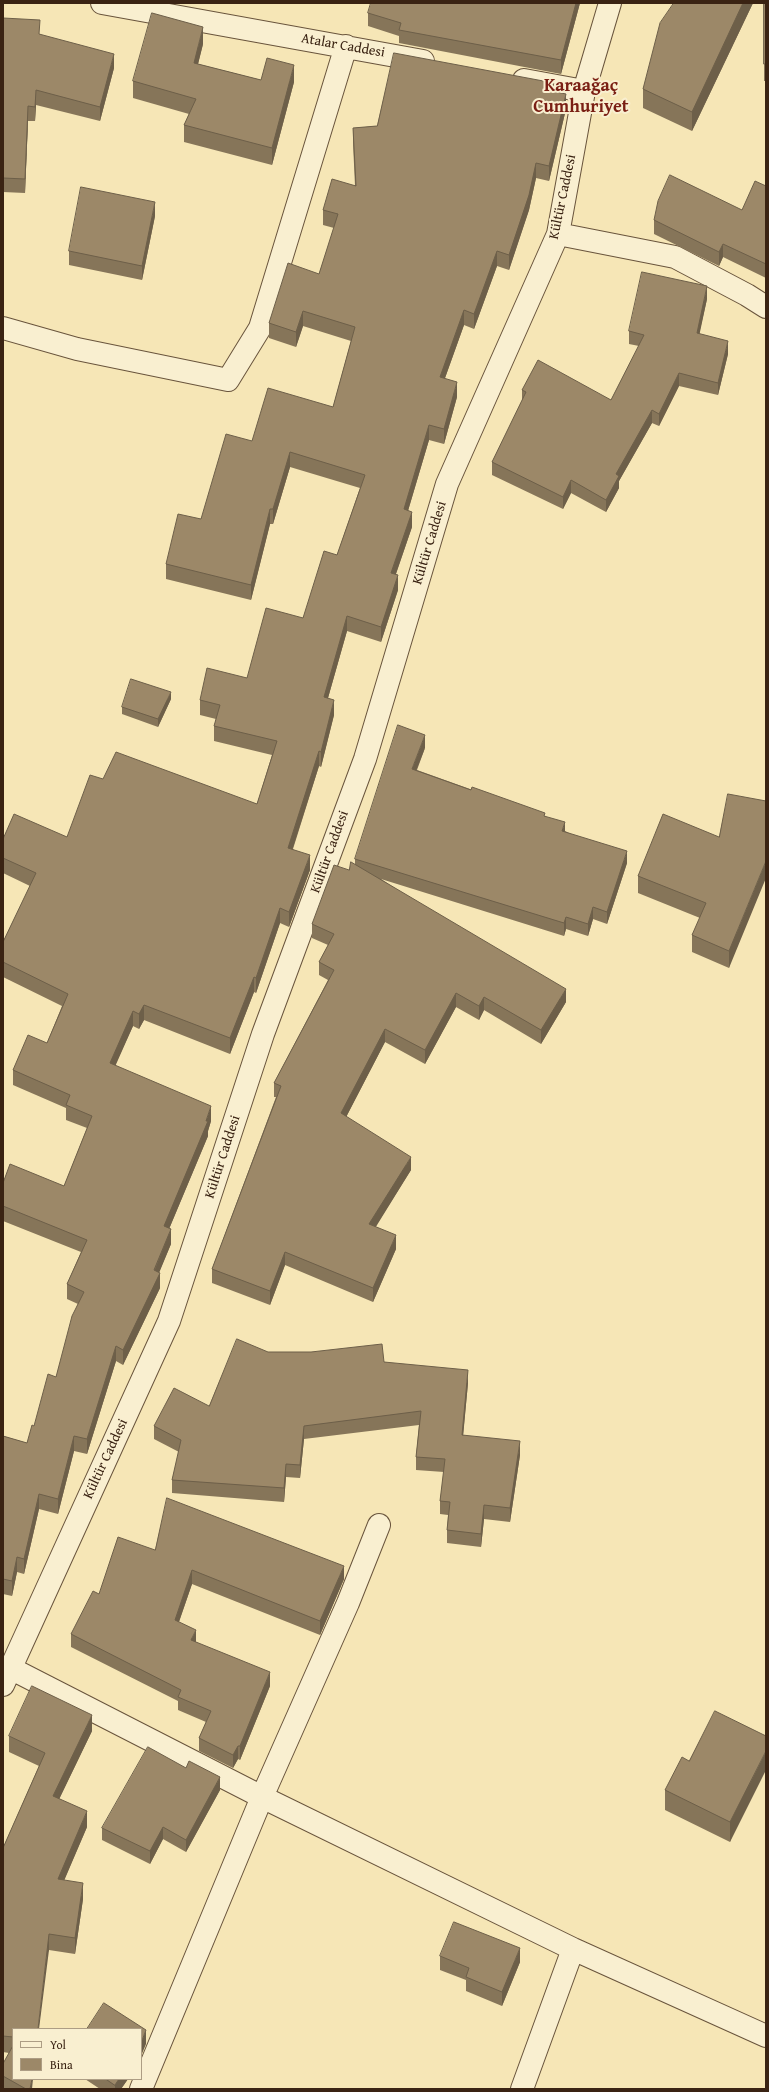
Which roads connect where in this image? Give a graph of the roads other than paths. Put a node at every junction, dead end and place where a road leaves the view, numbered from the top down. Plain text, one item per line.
1 (102, 3) edge
2 (610, 3) edge
3 (346, 46) junction
4 (446, 65) edge
5 (507, 77) edge
6 (584, 91) junction
7 (558, 234) junction
8 (766, 307) edge
9 (3, 328) edge
10 (379, 1525) dead end
11 (6, 1676) edge
12 (262, 1797) junction
13 (573, 1949) junction
14 (766, 2036) edge
15 (141, 2089) edge
16 (522, 2089) edge

1 - 3 street, Atalar Caddesi
2 - 6 street, Kültür Caddesi
3 - 4 street, Atalar Caddesi
3 - 9 street
5 - 6 street
6 - 7 street, Kültür Caddesi
7 - 8 street
7 - 11 street, Kültür Caddesi
10 - 12 street
11 - 12 street
12 - 13 street
12 - 15 street
13 - 14 street
13 - 16 street

